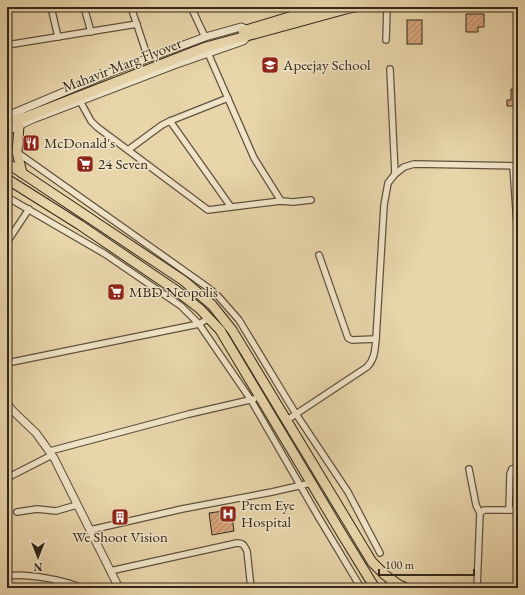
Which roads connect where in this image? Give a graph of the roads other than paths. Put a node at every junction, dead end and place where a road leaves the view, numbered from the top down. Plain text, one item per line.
1 (51, 7) edge
2 (84, 7) edge
3 (131, 7) edge
4 (191, 7) edge
5 (322, 7) edge
6 (355, 7) edge
7 (387, 7) edge
8 (328, 10) edge
9 (137, 24) junction
10 (91, 32) junction
11 (243, 34) junction
12 (58, 37) junction
13 (204, 37) junction
14 (386, 40) dead end
15 (7, 45) edge
16 (208, 53) junction
17 (148, 58) junction
18 (390, 69) dead end
19 (228, 98) junction
20 (80, 101) junction
21 (7, 116) edge
22 (170, 121) junction
23 (7, 122) edge
24 (19, 126) junction
25 (7, 131) edge
26 (128, 150) junction
27 (17, 152) junction
28 (7, 163) edge
29 (515, 166) edge
30 (7, 173) edge
31 (22, 173) junction
32 (395, 174) junction
33 (7, 179) edge
34 (8, 199) edge
35 (311, 200) dead end
36 (281, 201) junction
37 (230, 207) junction
38 (29, 209) junction
39 (518, 240) edge
40 (7, 242) edge
41 (319, 255) dead end
42 (200, 309) junction
43 (209, 318) junction
44 (199, 324) junction
45 (376, 339) junction
46 (7, 363) edge
47 (260, 398) junction
48 (251, 400) junction
49 (7, 404) edge
50 (10, 409) edge
51 (296, 414) junction
52 (286, 420) junction
53 (51, 453) junction
54 (518, 468) edge
55 (469, 469) dead end
56 (7, 478) edge
57 (311, 483) junction
58 (300, 485) junction
59 (77, 505) junction
60 (509, 510) junction
61 (518, 510) edge
62 (17, 512) dead end
63 (480, 513) junction
64 (90, 530) junction
65 (380, 553) dead end
66 (110, 570) junction
67 (7, 576) edge
68 (56, 580) junction
69 (405, 587) edge
70 (58, 588) edge
71 (82, 588) edge
72 (119, 588) edge
73 (251, 588) edge
74 (361, 588) edge
75 (375, 588) edge
76 (387, 588) edge
77 (477, 588) edge

1 - 12 street
2 - 10 street
3 - 9 street
4 - 13 street
5 - 11 main road
6 - 8 main road
7 - 14 street
8 - 11 main road
9 - 10 street
9 - 17 street
10 - 12 street
11 - 13 street
11 - 16 street
11 - 21 main road, Mahavir Marg Flyover
11 - 23 main road, Mahavir Marg Flyover
12 - 15 street
13 - 17 street
16 - 19 street
16 - 20 street
17 - 21 street
18 - 32 street
19 - 22 street
19 - 36 street
20 - 24 street
20 - 26 street
22 - 26 street
22 - 37 street
24 - 25 street
24 - 27 main road
26 - 37 street
27 - 31 main road
27 - 51 street
28 - 31 main road
29 - 32 street
29 - 39 street
30 - 42 main road
31 - 52 main road
32 - 45 street
33 - 42 main road
34 - 38 street
35 - 36 street
36 - 37 street
38 - 40 street
38 - 44 street
41 - 45 street
42 - 43 main road
43 - 44 street
43 - 47 main road
44 - 46 street
44 - 48 street
45 - 51 street
47 - 48 street
47 - 57 main road
48 - 53 street
48 - 58 street
49 - 50 street
50 - 53 street
51 - 52 street
51 - 65 street
52 - 69 main road
53 - 56 street
53 - 59 street
54 - 60 street
55 - 63 street
57 - 58 street
57 - 75 main road
58 - 64 street
58 - 74 street
59 - 62 street
59 - 64 street
60 - 61 street
60 - 63 street
63 - 77 street
64 - 66 street
66 - 72 street
66 - 73 street
67 - 68 street
68 - 70 street
68 - 71 street
69 - 76 main road

